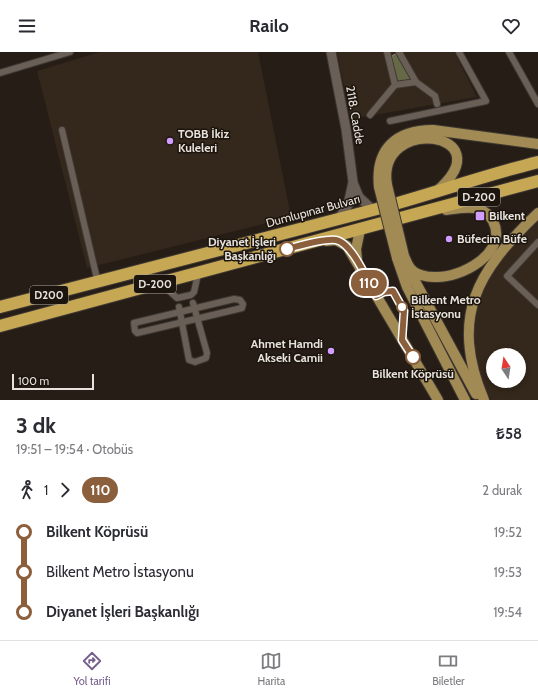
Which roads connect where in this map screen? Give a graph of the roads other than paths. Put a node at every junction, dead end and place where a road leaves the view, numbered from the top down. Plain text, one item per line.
1 (66, 52) edge
2 (331, 52) edge
3 (385, 52) edge
4 (399, 52) edge
5 (459, 52) edge
6 (509, 52) edge
7 (49, 55) edge
8 (0, 73) edge
9 (416, 82) junction
10 (395, 85) junction
11 (437, 104) dead end
12 (538, 104) edge
13 (370, 116) dead end
14 (390, 121) dead end
15 (62, 130) dead end
16 (538, 144) edge
17 (538, 162) edge
18 (353, 182) junction
19 (538, 182) edge
20 (383, 186) junction
21 (434, 193) junction
22 (373, 210) junction
23 (420, 213) junction
24 (538, 214) edge
25 (339, 218) junction
26 (360, 230) junction
27 (538, 242) edge
28 (310, 243) junction
29 (400, 257) junction
30 (357, 260) junction
31 (198, 274) junction
32 (161, 282) junction
33 (98, 283) junction
34 (538, 304) edge
35 (194, 306) junction
36 (0, 307) edge
37 (179, 309) junction
38 (197, 318) junction
39 (182, 322) junction
40 (0, 326) edge
41 (438, 400) edge
42 (466, 400) edge
43 (479, 400) edge
44 (484, 400) edge

1 - 7 street
2 - 18 street, 2118. Cadde
3 - 10 street
4 - 9 street
5 - 14 street
6 - 12 street
7 - 8 street
9 - 10 street
9 - 11 street
10 - 13 street
15 - 33 street
16 - 20 main road
17 - 21 highway, Dumlupınar Bulvarı / D-200
18 - 22 street
18 - 25 street
19 - 23 highway, D-200
20 - 21 main road
20 - 29 main road, bridge
21 - 22 highway, Dumlupınar Bulvarı / D-200
22 - 25 highway, Dumlupınar Bulvarı / D-200
23 - 26 highway, D-200
23 - 29 main road
24 - 44 main road
25 - 33 highway, Dumlupınar Bulvarı / D-200
26 - 28 highway, D-200
26 - 30 main road
27 - 34 street
28 - 30 main road
28 - 31 highway, D-200
29 - 42 main road
29 - 43 main road
30 - 41 main road
31 - 32 highway, D-200
31 - 32 street
32 - 40 highway, D-200
33 - 36 highway, Dumlupınar Bulvarı / D200
35 - 37 street
35 - 38 street
35 - 38 street
37 - 39 street
37 - 39 street
38 - 39 street
38 - 39 street

